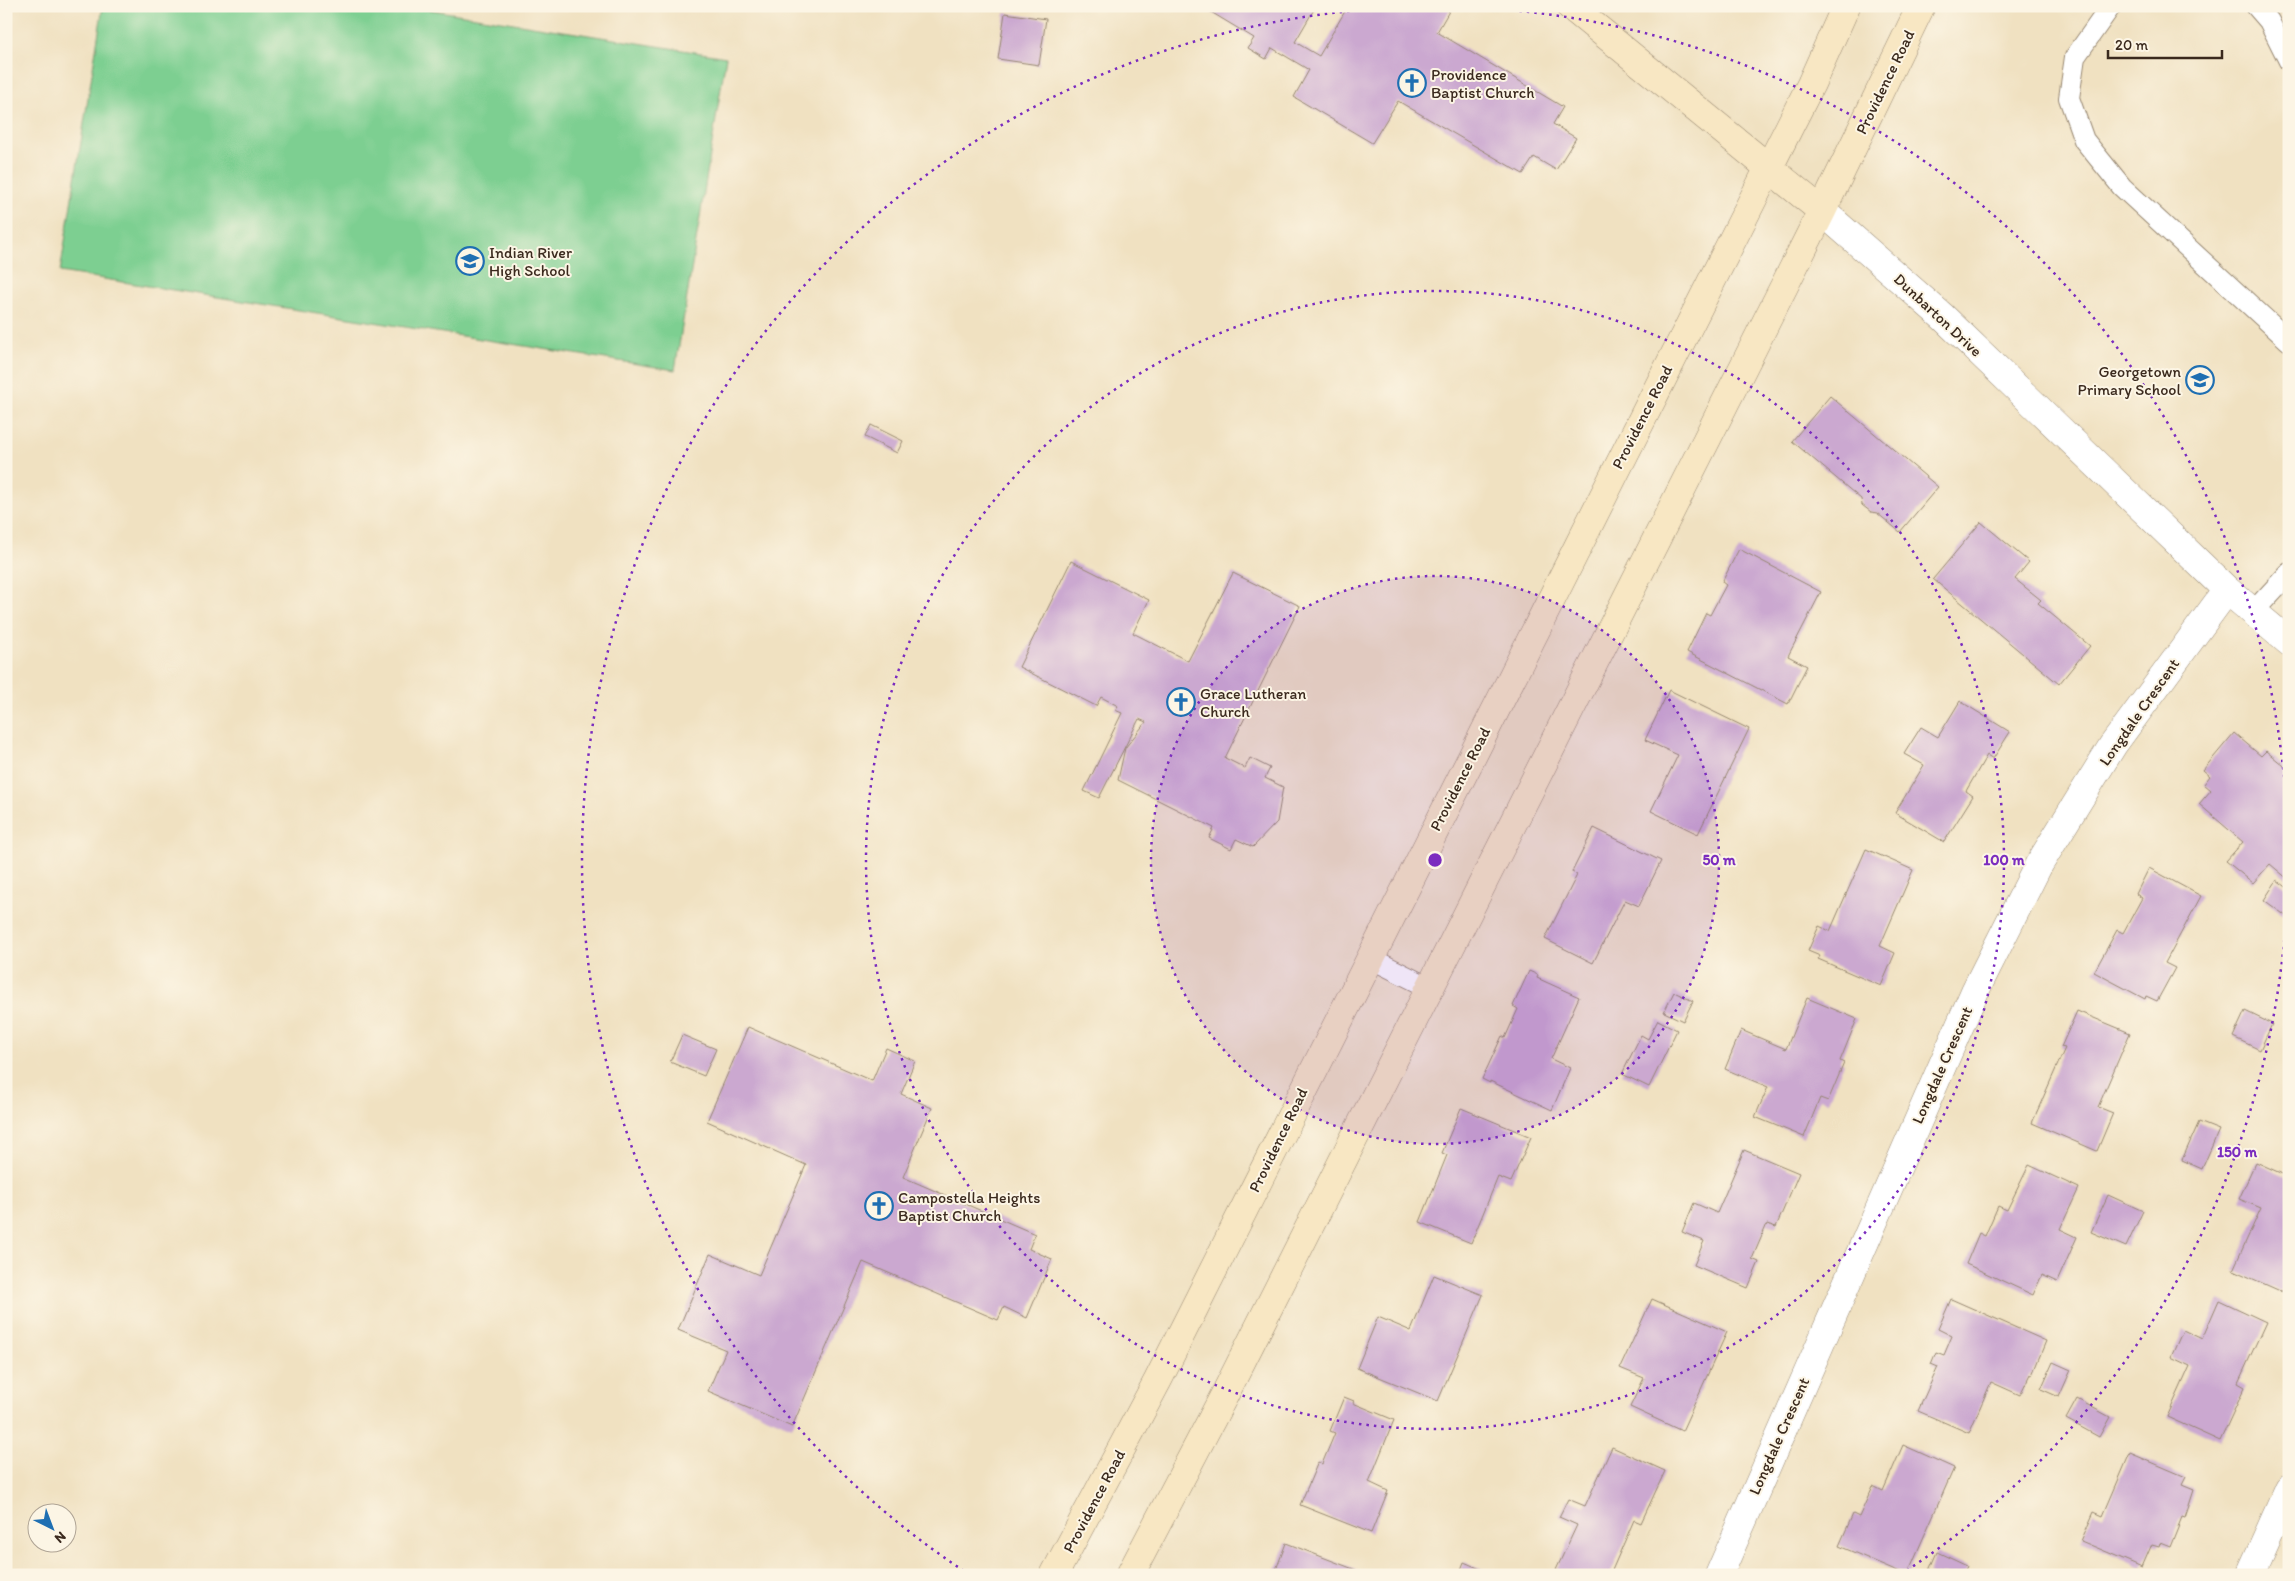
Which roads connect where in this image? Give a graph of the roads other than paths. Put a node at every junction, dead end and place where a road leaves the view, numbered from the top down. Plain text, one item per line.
1 (1570, 6) edge
2 (1846, 6) edge
3 (1920, 6) edge
4 (2111, 6) edge
5 (2256, 6) edge
6 (2289, 61) edge
7 (1768, 167) junction
8 (1822, 211) junction
9 (2289, 340) edge
10 (2289, 573) edge
11 (2228, 590) junction
12 (2253, 612) junction
13 (2289, 642) edge
14 (1370, 958) junction
15 (1430, 988) junction
16 (2289, 1488) edge
17 (1054, 1575) edge
18 (1130, 1575) edge
19 (1719, 1575) edge
20 (2250, 1575) edge

1 - 7 main road, Dunbarton Drive
2 - 7 main road, Providence Road
3 - 8 main road, Providence Road
4 - 9 lane
5 - 6 lane
7 - 8 main road, Dunbarton Drive
7 - 14 main road, Providence Road
8 - 11 street, Dunbarton Drive
8 - 15 main road, Providence Road
10 - 12 lane
11 - 12 street, Dunbarton Drive
11 - 19 street, Longdale Crescent
12 - 13 street, Dunbarton Drive
14 - 15 lane
14 - 17 main road, Providence Road
15 - 18 main road, Providence Road
16 - 20 street

